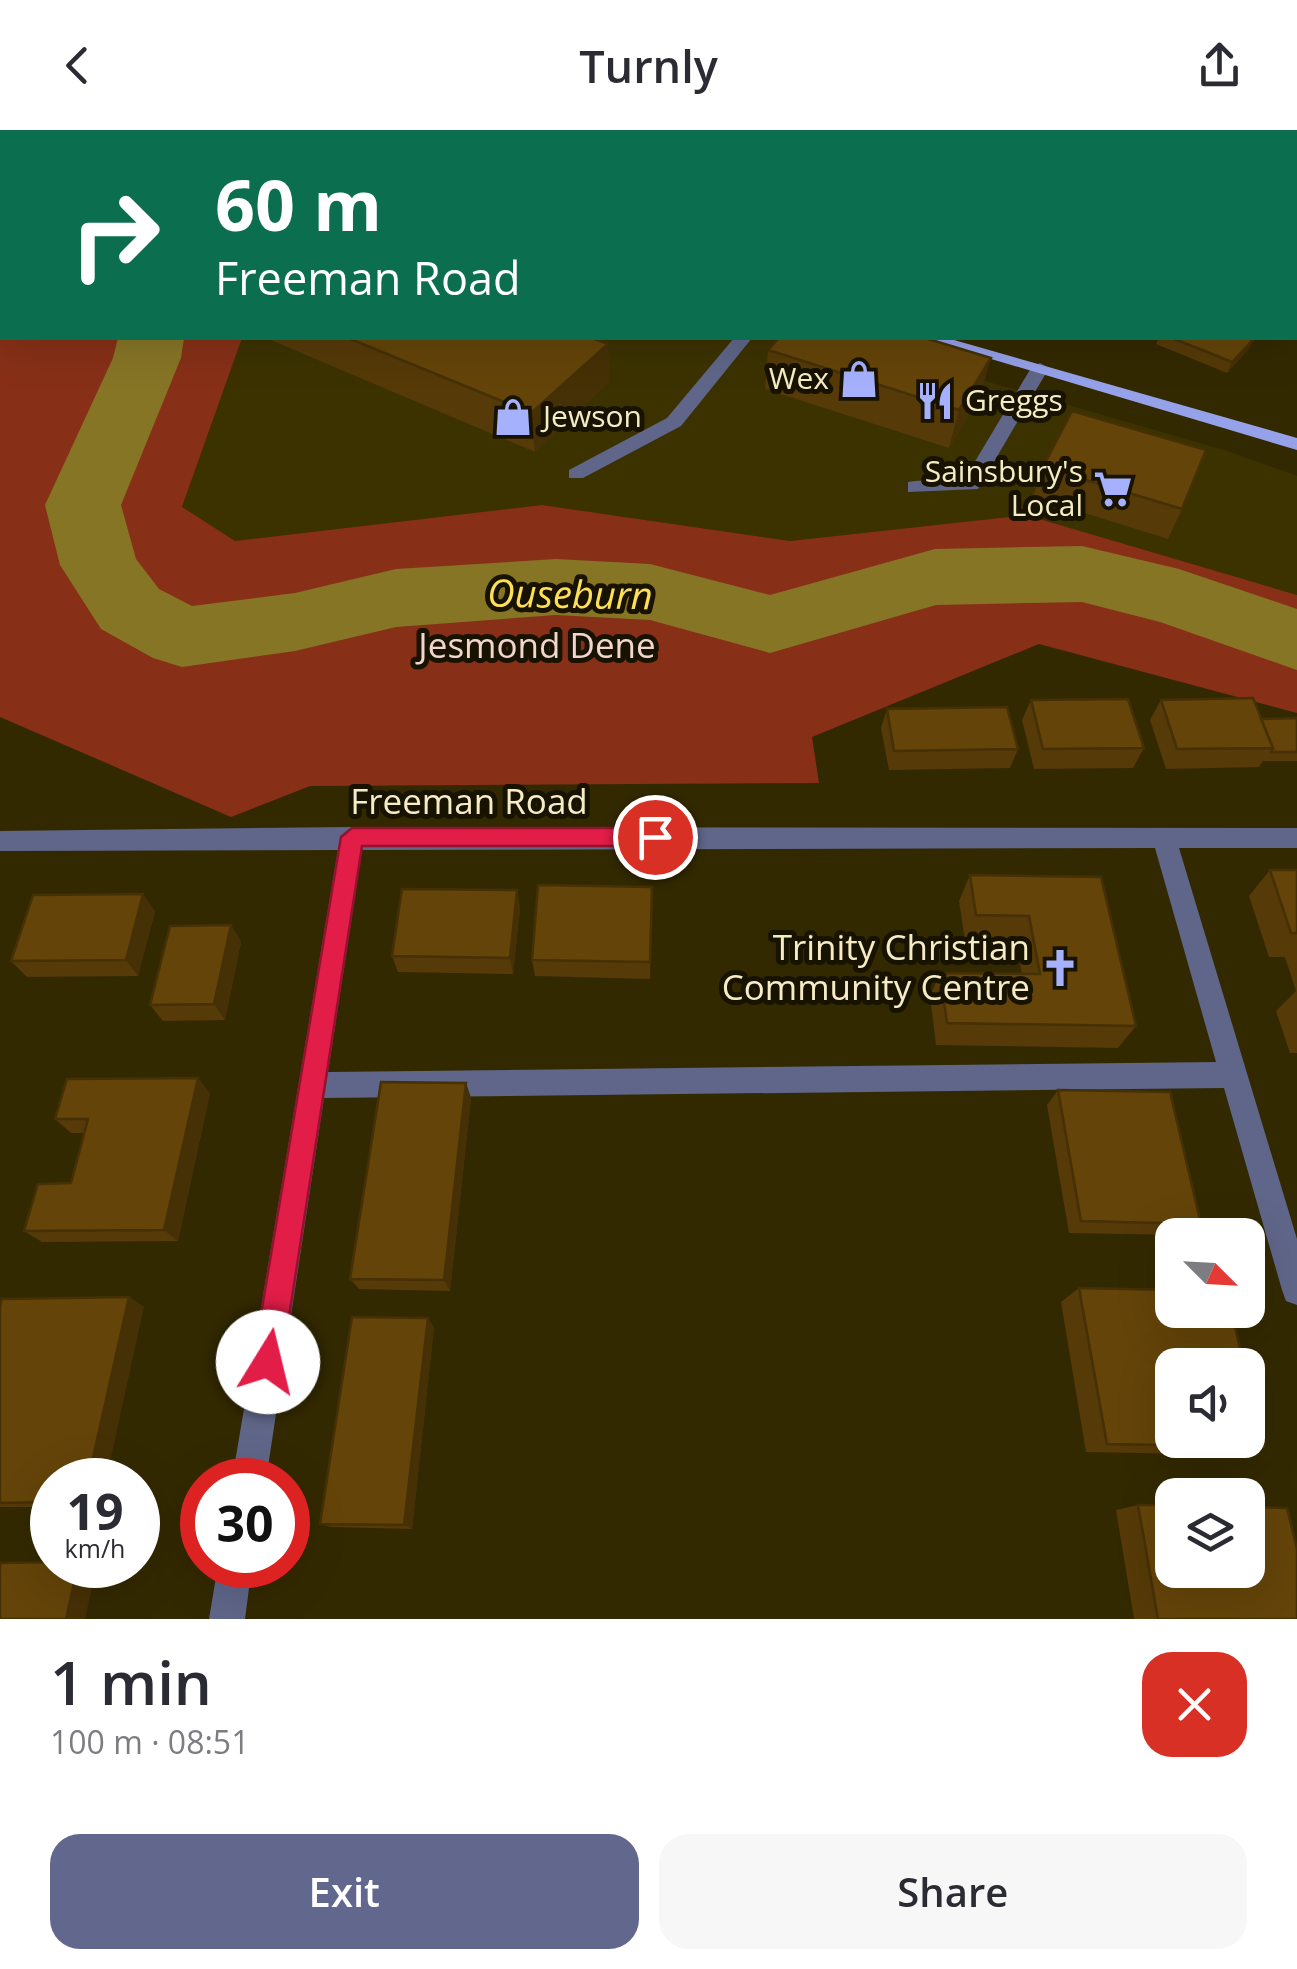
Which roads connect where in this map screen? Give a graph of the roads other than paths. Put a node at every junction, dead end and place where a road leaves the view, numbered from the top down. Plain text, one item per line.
1 (742, 340) edge
2 (946, 340) edge
3 (1040, 368) junction
4 (1297, 444) edge
5 (576, 474) dead end
6 (916, 487) dead end
7 (352, 837) junction
8 (1164, 838) junction
9 (1297, 838) edge
10 (0, 841) edge
11 (1234, 1075) junction
12 (312, 1085) junction
13 (1297, 1290) edge
14 (253, 1458) edge
15 (231, 1588) edge
16 (226, 1619) edge

1 - 5 street
2 - 3 main road
3 - 4 main road
3 - 6 street
7 - 8 street, Freeman Road
7 - 10 street, Freeman Road
7 - 12 street
8 - 9 street, Freeman Road
8 - 11 street
11 - 12 street
11 - 13 street
12 - 14 street
15 - 16 street

